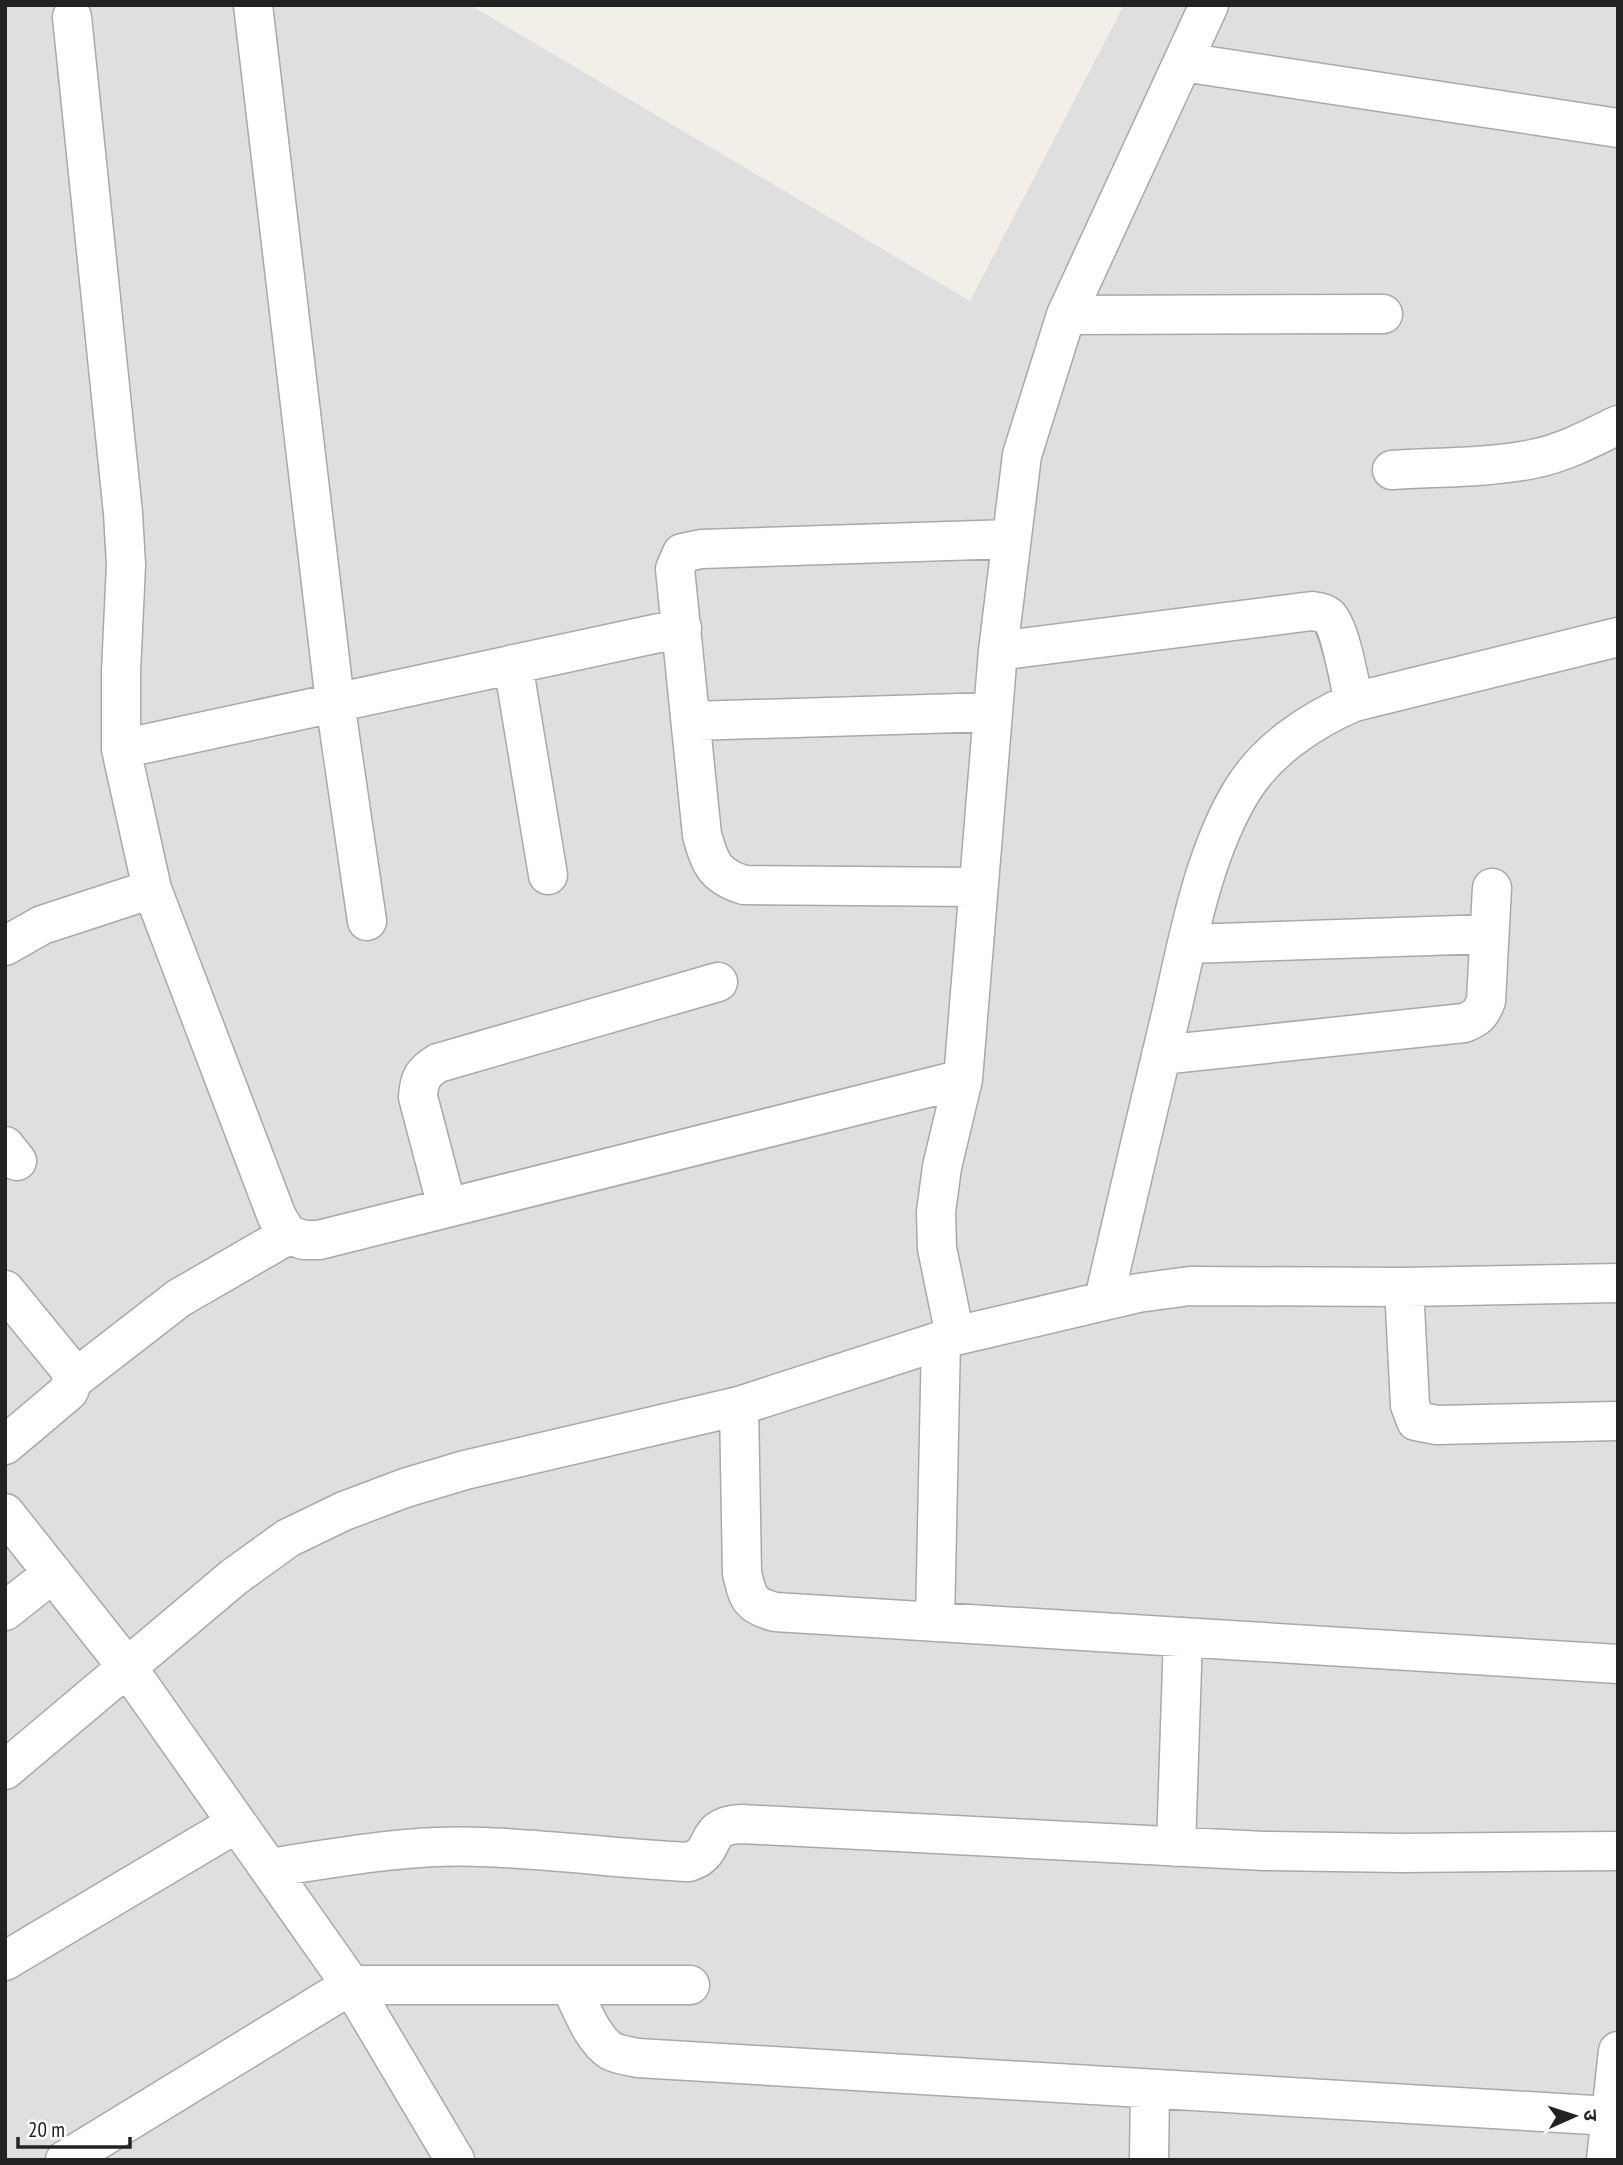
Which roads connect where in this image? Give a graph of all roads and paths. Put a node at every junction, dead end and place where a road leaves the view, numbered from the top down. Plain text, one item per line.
1 (253, 5) edge
2 (1209, 5) edge
3 (72, 17) dead end
4 (1183, 62) junction
5 (1618, 128) edge
6 (1383, 314) dead end
7 (1066, 315) junction
8 (1618, 425) edge
9 (1392, 470) dead end
10 (1010, 539) junction
11 (682, 628) junction
12 (1618, 636) edge
13 (998, 651) junction
14 (513, 664) junction
15 (335, 702) junction
16 (1354, 702) junction
17 (993, 712) junction
18 (691, 721) junction
19 (121, 749) junction
20 (548, 875) dead end
21 (978, 887) junction
22 (1492, 888) dead end
23 (152, 889) junction
24 (367, 920) dead end
25 (1489, 934) junction
26 (1187, 944) junction
27 (5, 946) edge
28 (718, 982) dead end
29 (1161, 1055) junction
30 (963, 1079) junction
31 (447, 1207) junction
32 (288, 1234) junction
33 (1618, 1283) edge
34 (1404, 1287) junction
35 (5, 1290) edge
36 (1104, 1299) junction
37 (948, 1338) junction
38 (73, 1380) junction
39 (739, 1406) junction
40 (1618, 1421) edge
41 (5, 1445) edge
42 (5, 1513) edge
43 (53, 1573) junction
44 (5, 1611) edge
45 (935, 1622) junction
46 (1183, 1637) junction
47 (1618, 1664) edge
48 (127, 1667) junction
49 (5, 1770) edge
50 (237, 1823) junction
51 (1175, 1847) junction
52 (1618, 1851) edge
53 (270, 1868) junction
54 (5, 1962) edge
55 (351, 1985) junction
56 (570, 1985) junction
57 (690, 1985) dead end
58 (1618, 2051) edge
59 (1150, 2090) junction
60 (1610, 2116) junction
61 (65, 2160) edge
62 (455, 2160) edge
63 (1149, 2160) edge
64 (1605, 2160) edge

1 - 15 street
2 - 4 street
3 - 19 street
4 - 5 street
4 - 7 street
6 - 7 street
7 - 10 street
8 - 9 street
10 - 11 street
10 - 13 street
11 - 14 street
11 - 18 street
12 - 16 street
13 - 16 street
13 - 17 street
14 - 15 street
14 - 20 street
15 - 19 street
15 - 24 street
16 - 26 street
17 - 18 street
17 - 21 street
18 - 21 street
19 - 23 street
21 - 30 street
22 - 25 street
23 - 27 street
23 - 32 street
25 - 26 street
25 - 29 street
26 - 29 street
28 - 31 street
29 - 36 street
30 - 31 street
30 - 37 street
31 - 32 street
32 - 38 street
33 - 34 street
34 - 36 street
34 - 40 street
35 - 38 street
36 - 37 street
37 - 39 street
37 - 45 street
38 - 41 street
39 - 45 street
39 - 48 street
42 - 43 street
43 - 44 street
43 - 48 street
45 - 46 street
46 - 47 street
46 - 51 street
48 - 49 street
48 - 50 street
50 - 53 street
50 - 54 street
51 - 52 street
51 - 53 street
53 - 55 street
55 - 56 street
55 - 61 street
55 - 62 street
56 - 57 street
56 - 59 street
58 - 60 street
59 - 60 street
59 - 63 street
60 - 64 street

